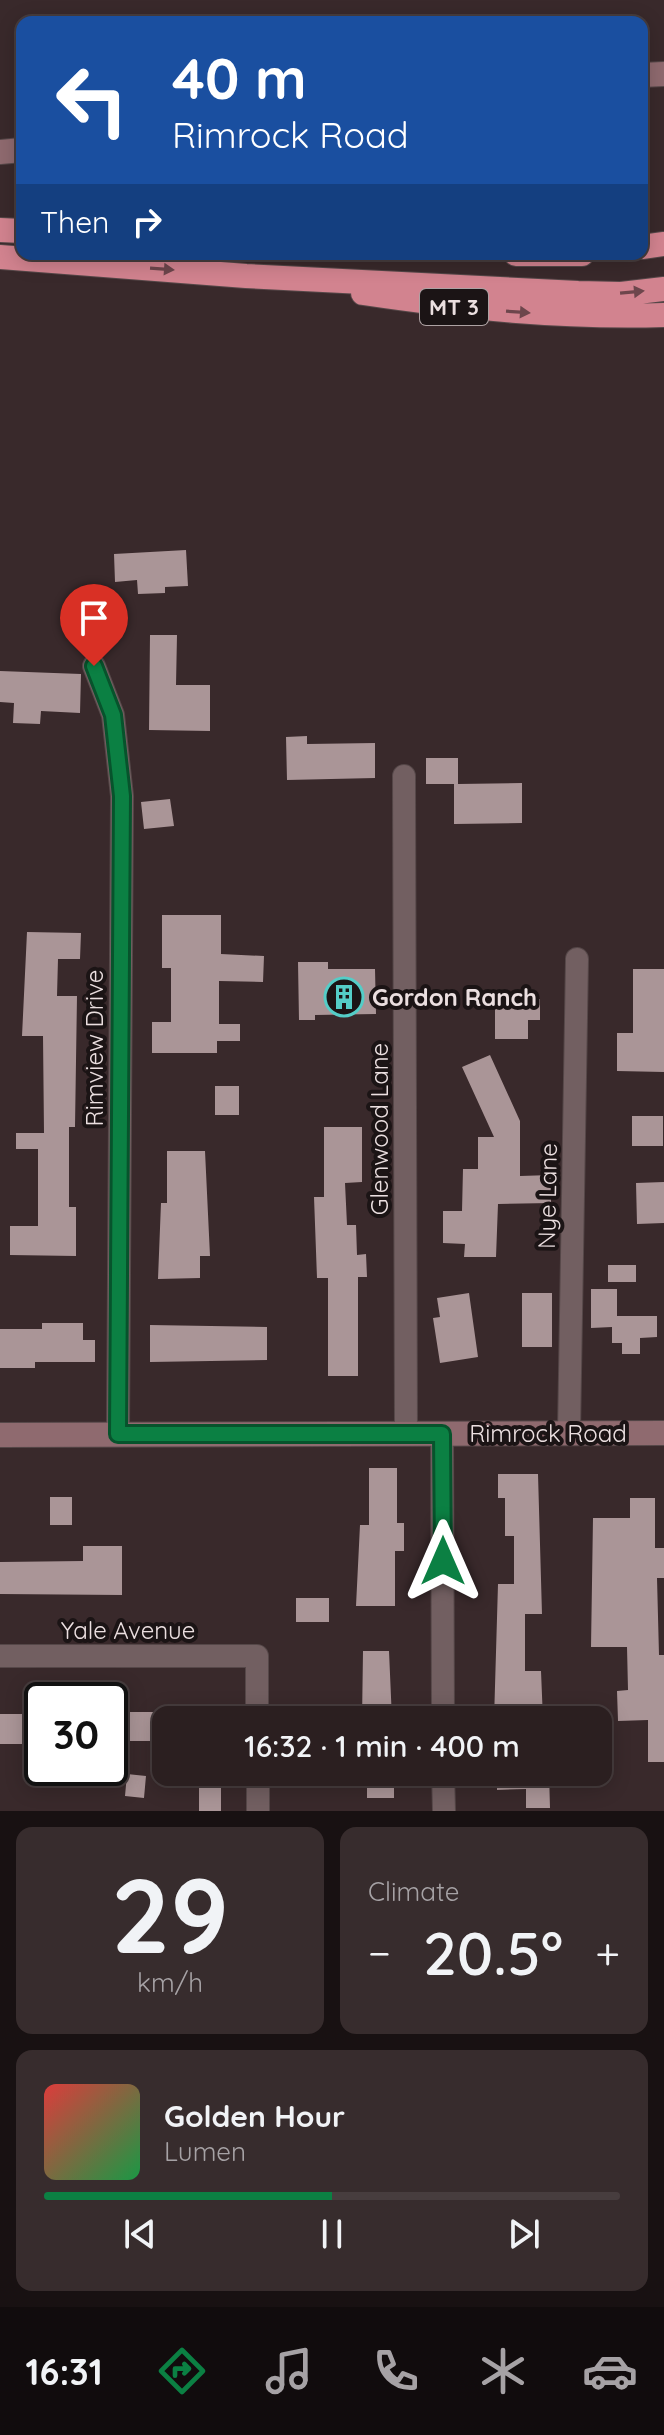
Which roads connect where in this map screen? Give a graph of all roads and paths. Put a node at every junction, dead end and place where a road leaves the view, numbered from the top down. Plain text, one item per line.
1 (39, 260) edge
2 (246, 276) junction
3 (664, 289) edge
4 (664, 315) edge
5 (94, 666) dead end
6 (404, 776) dead end
7 (577, 959) dead end
8 (569, 1433) junction
9 (664, 1433) edge
10 (118, 1434) junction
11 (406, 1434) junction
12 (442, 1434) junction
13 (0, 1435) edge
14 (0, 1656) edge
15 (257, 1706) edge
16 (443, 1706) edge
17 (258, 1786) edge
18 (443, 1786) edge
19 (258, 1811) edge
20 (444, 1811) edge

1 -> 2 highway, MT 3
2 -> 3 highway
2 -> 4 highway, MT 3
5 - 10 street, Rimview Drive
6 - 11 street, Glenwood Lane
7 - 8 street, Nye Lane
8 - 9 main road, Rimrock Road
8 - 12 main road, Rimrock Road
10 - 11 main road, Rimrock Road
10 - 13 main road, Rimrock Road
11 - 12 main road, Rimrock Road
12 - 16 street
14 - 15 street, Yale Avenue
17 - 19 street
18 - 20 street

